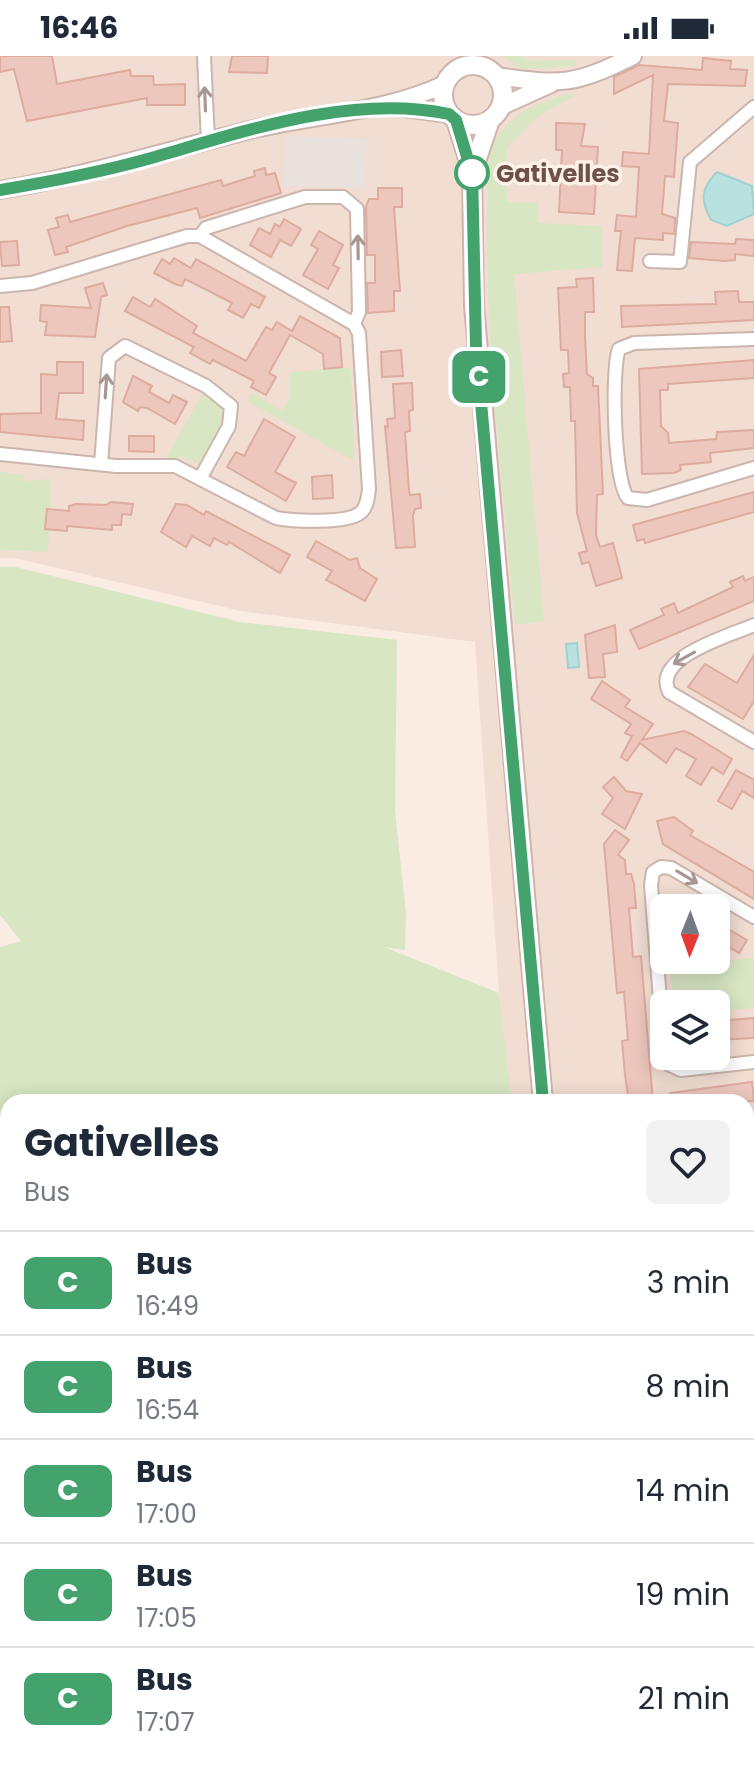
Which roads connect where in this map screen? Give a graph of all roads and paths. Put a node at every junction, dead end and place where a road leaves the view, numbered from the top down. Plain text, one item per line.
1 (204, 56) edge
2 (633, 56) edge
3 (462, 62) edge
4 (490, 68) edge
5 (445, 84) junction
6 (551, 84) junction
7 (389, 106) junction
8 (754, 107) edge
9 (495, 114) junction
10 (453, 117) junction
11 (208, 141) junction
12 (472, 173) junction
13 (0, 190) edge
14 (200, 236) junction
15 (650, 261) dead end
16 (0, 286) edge
17 (354, 324) junction
18 (754, 339) edge
19 (0, 454) edge
20 (101, 464) junction
21 (754, 468) edge
22 (201, 477) junction
23 (754, 625) edge
24 (754, 742) edge
25 (754, 917) edge
26 (660, 990) edge
27 (754, 1062) edge
28 (730, 1065) edge
29 (542, 1094) edge

11 -> 1 street
2 - 6 street
3 - 4 main road
3 - 5 main road
4 - 6 street
4 - 9 main road
5 - 7 street
5 - 10 main road
6 - 9 street
7 - 10 street
7 - 11 street
8 - 15 street
9 - 10 main road
9 - 12 main road
10 - 12 main road
11 - 13 street
12 - 29 main road
14 - 16 street
14 - 17 street
17 -> 14 street
17 - 22 street
18 - 21 street
19 - 20 street
20 - 22 street
20 -> 22 street
23 -> 24 street
26 -> 25 street
27 - 28 street

